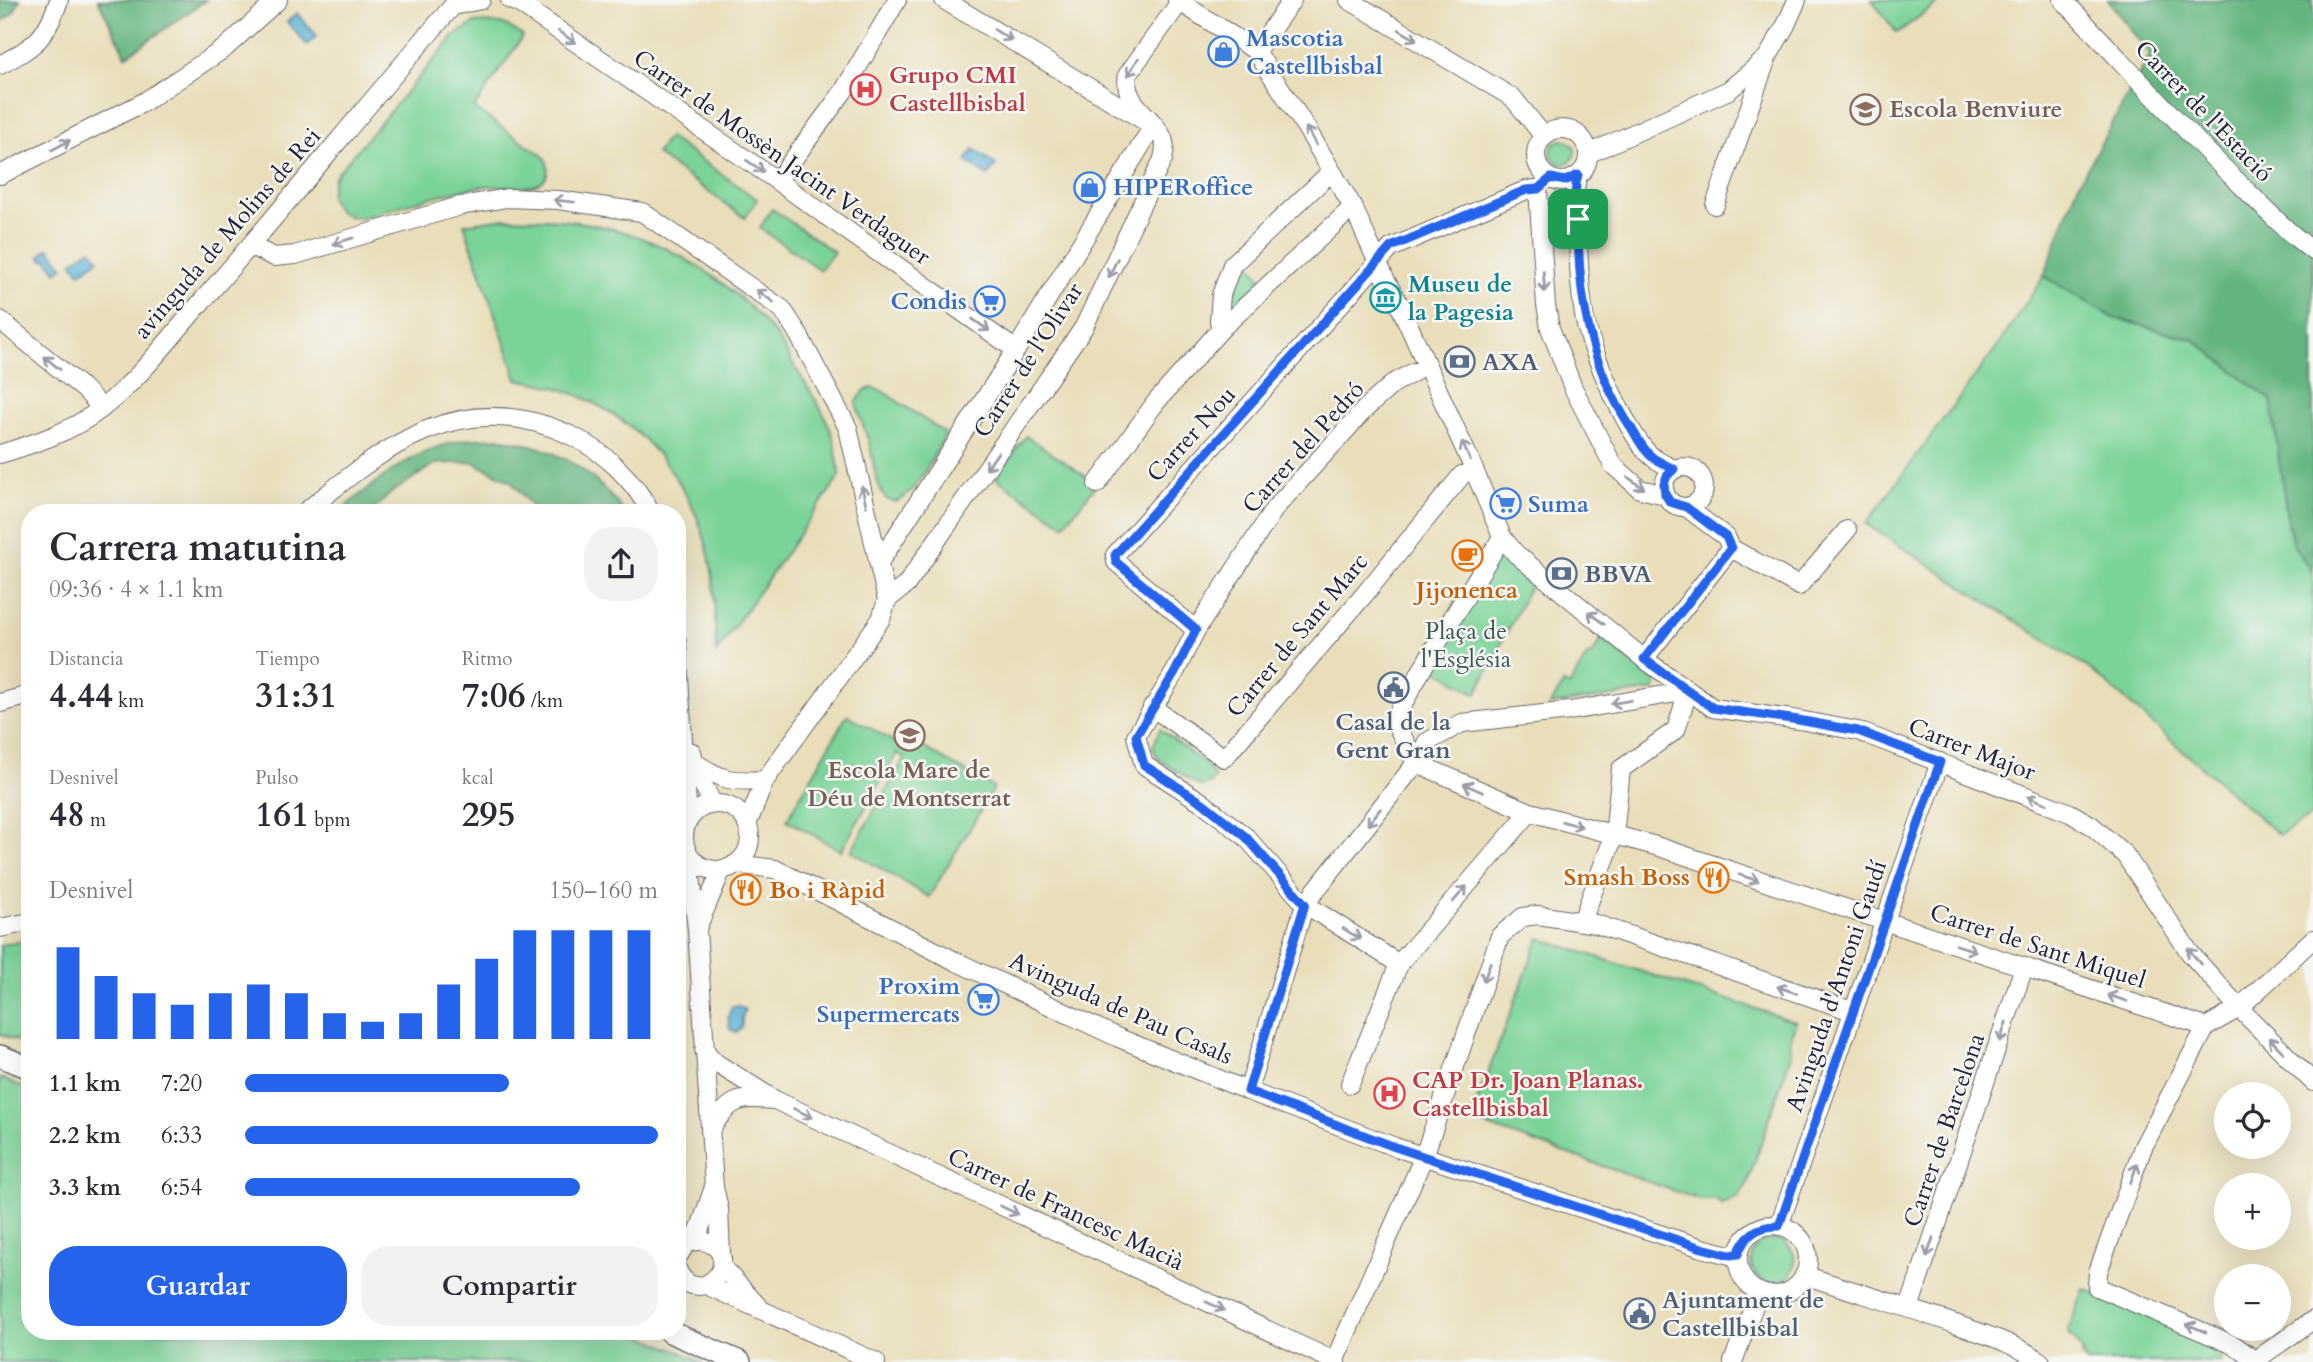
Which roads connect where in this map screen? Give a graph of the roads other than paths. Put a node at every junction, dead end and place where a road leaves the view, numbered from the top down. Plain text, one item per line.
1 (59, 0) edge
2 (278, 0) edge
3 (481, 0) edge
4 (897, 0) edge
5 (944, 0) edge
6 (1292, 0) edge
7 (1349, 0) edge
8 (1797, 0) edge
9 (2063, 0) edge
10 (516, 1) edge
11 (1178, 1) edge
12 (456, 3) edge
13 (1256, 51) junction
14 (1767, 58) junction
15 (0, 65) edge
16 (1153, 126) junction
17 (1543, 138) junction
18 (1588, 154) junction
19 (1331, 172) junction
20 (0, 175) edge
21 (1578, 175) junction
22 (777, 181) junction
23 (1545, 184) junction
24 (1715, 205) dead end
25 (1353, 207) junction
26 (251, 246) junction
27 (2313, 251) edge
28 (1378, 261) junction
29 (0, 320) edge
30 (1221, 329) junction
31 (1016, 350) junction
32 (1414, 372) dead end
33 (102, 408) junction
34 (0, 454) edge
35 (1674, 469) junction
36 (1462, 475) dead end
37 (1097, 484) dead end
38 (1665, 494) junction
39 (315, 504) edge
40 (645, 504) edge
41 (1686, 507) junction
42 (1847, 530) dead end
43 (1502, 537) junction
44 (1731, 548) junction
45 (880, 569) junction
46 (915, 572) junction
47 (887, 600) junction
48 (1196, 630) junction
49 (1644, 659) junction
50 (1688, 691) junction
51 (21, 697) edge
52 (0, 703) edge
53 (1152, 707) junction
54 (686, 731) edge
55 (694, 762) junction
56 (1940, 762) junction
57 (1416, 763) junction
58 (686, 780) edge
59 (765, 780) junction
60 (718, 804) junction
61 (1530, 812) junction
62 (688, 820) junction
63 (686, 827) edge
64 (748, 834) junction
65 (1614, 836) junction
66 (686, 849) joint
67 (729, 867) junction
68 (775, 869) junction
69 (1305, 904) junction
70 (1582, 921) junction
71 (1884, 921) junction
72 (21, 924) edge
73 (0, 928) edge
74 (697, 929) junction
75 (2313, 939) edge
76 (1399, 964) junction
77 (2024, 967) junction
78 (2239, 1008) junction
79 (1852, 1011) junction
80 (2206, 1027) junction
81 (704, 1050) junction
82 (0, 1056) edge
83 (21, 1064) edge
84 (2313, 1082) edge
85 (1350, 1084) dead end
86 (1248, 1091) junction
87 (775, 1100) junction
88 (710, 1130) junction
89 (1424, 1156) junction
90 (714, 1187) junction
91 (1779, 1226) junction
92 (686, 1246) edge
93 (686, 1248) edge
94 (1738, 1254) junction
95 (721, 1261) junction
96 (1804, 1275) junction
97 (686, 1281) edge
98 (706, 1284) junction
99 (1759, 1292) junction
100 (1909, 1308) junction
101 (765, 1312) junction
102 (2313, 1320) edge
103 (686, 1339) edge
104 (2037, 1361) edge
105 (2256, 1361) edge
106 (740, 1362) edge
107 (876, 1362) edge
108 (1335, 1362) edge
109 (1732, 1362) edge

1 - 15 street
20 -> 2 street
3 - 12 street
4 - 22 street
5 -> 16 street
6 - 13 street
7 -> 17 street
8 - 14 street
9 - 27 street, Carrer de l'Estació
10 -> 22 street, Carrer de Mossèn Jacint Verdaguer
11 - 13 street
11 -> 16 street, Carrer de l'Olivar
12 - 26 street, avinguda de Molins de Rei
19 -> 13 street
14 - 18 street
14 - 24 street
16 - 31 street, Carrer de l'Olivar
16 -> 46 street, Carrer de l'Olivar
17 - 18 street
17 - 23 street
18 - 21 street
19 - 25 street
19 - 30 street
21 - 23 street
21 - 35 street
22 -> 31 street, Carrer de Mossèn Jacint Verdaguer
23 - 28 street
23 -> 38 street
25 - 28 street
25 - 30 street
26 - 33 street, avinguda de Molins de Rei
45 -> 26 street
43 -> 28 street
28 - 48 street, Carrer Nou
33 -> 29 street
30 - 37 street
31 - 45 street, Carrer de l'Olivar
32 - 48 street, Carrer del Pedró
33 - 34 street, avinguda de Molins de Rei
35 - 38 street
35 - 41 street
36 - 53 street, Carrer de Sant Marc
38 - 41 street
39 - 40 street
41 - 44 street
42 - 44 street
49 -> 43 street, Carrer Major
43 - 57 street
44 - 49 street
45 - 46 street
45 - 47 street
46 - 47 street, Carrer de l'Olivar
47 - 59 street, Carrer de l'Olivar
48 - 53 street, Carrer del Pedró
49 - 50 street, Carrer Major
50 - 56 street, Carrer Major
50 -> 57 street
50 - 65 street
51 - 52 street
53 - 69 street, Carrer del Pedró
54 - 55 street
55 - 59 street
55 - 60 street
56 - 71 street, Avinguda d'Antoni Gaudí
78 -> 56 street, Carrer Major
61 -> 57 street, Carrer de Sant Miquel
57 -> 69 street
58 - 62 street
59 - 60 street, Carrer de l'Olivar
59 - 64 street, Carrer de l'Olivar
60 - 62 street
60 - 64 street
61 -> 65 street, Carrer de Sant Miquel
76 -> 61 street
62 - 63 street
64 - 67 street
64 - 68 street, Avinguda de Pau Casals
65 - 70 street
65 -> 71 street, Carrer de Sant Miquel
66 - 67 street
66 - 74 street
67 - 68 street, Avinguda de Pau Casals
67 - 74 street
68 - 86 street, Avinguda de Pau Casals
69 -> 76 street, Carrer del Pedró
69 - 86 street
79 -> 70 street
70 -> 89 street
71 -> 77 street, Carrer de Sant Miquel
71 - 79 street, Avinguda d'Antoni Gaudí
72 - 73 street
74 - 81 street
75 - 78 street
76 - 85 street
80 -> 77 street, Carrer de Sant Miquel
77 -> 100 street, Carrer de Barcelona
78 - 80 street
84 -> 78 street, Carrer Major
79 - 91 street, Avinguda d'Antoni Gaudí
105 -> 80 street
81 - 87 street, Carrer de Francesc Macià
81 - 88 street
82 - 83 street
86 - 89 street, Avinguda de Pau Casals
87 - 88 street, Carrer de Francesc Macià
87 -> 108 street, Carrer de Francesc Macià
88 - 90 street
89 - 94 street, Avinguda de Pau Casals
89 - 108 street
90 - 92 street
90 - 95 street
91 - 94 street
91 - 96 street
93 - 95 street
94 - 99 street
95 - 98 street
95 - 101 street
96 - 99 street
96 - 100 street
97 - 98 street
98 - 101 street
99 - 109 street
100 - 104 street
101 - 107 street
102 - 105 street
103 - 106 street

